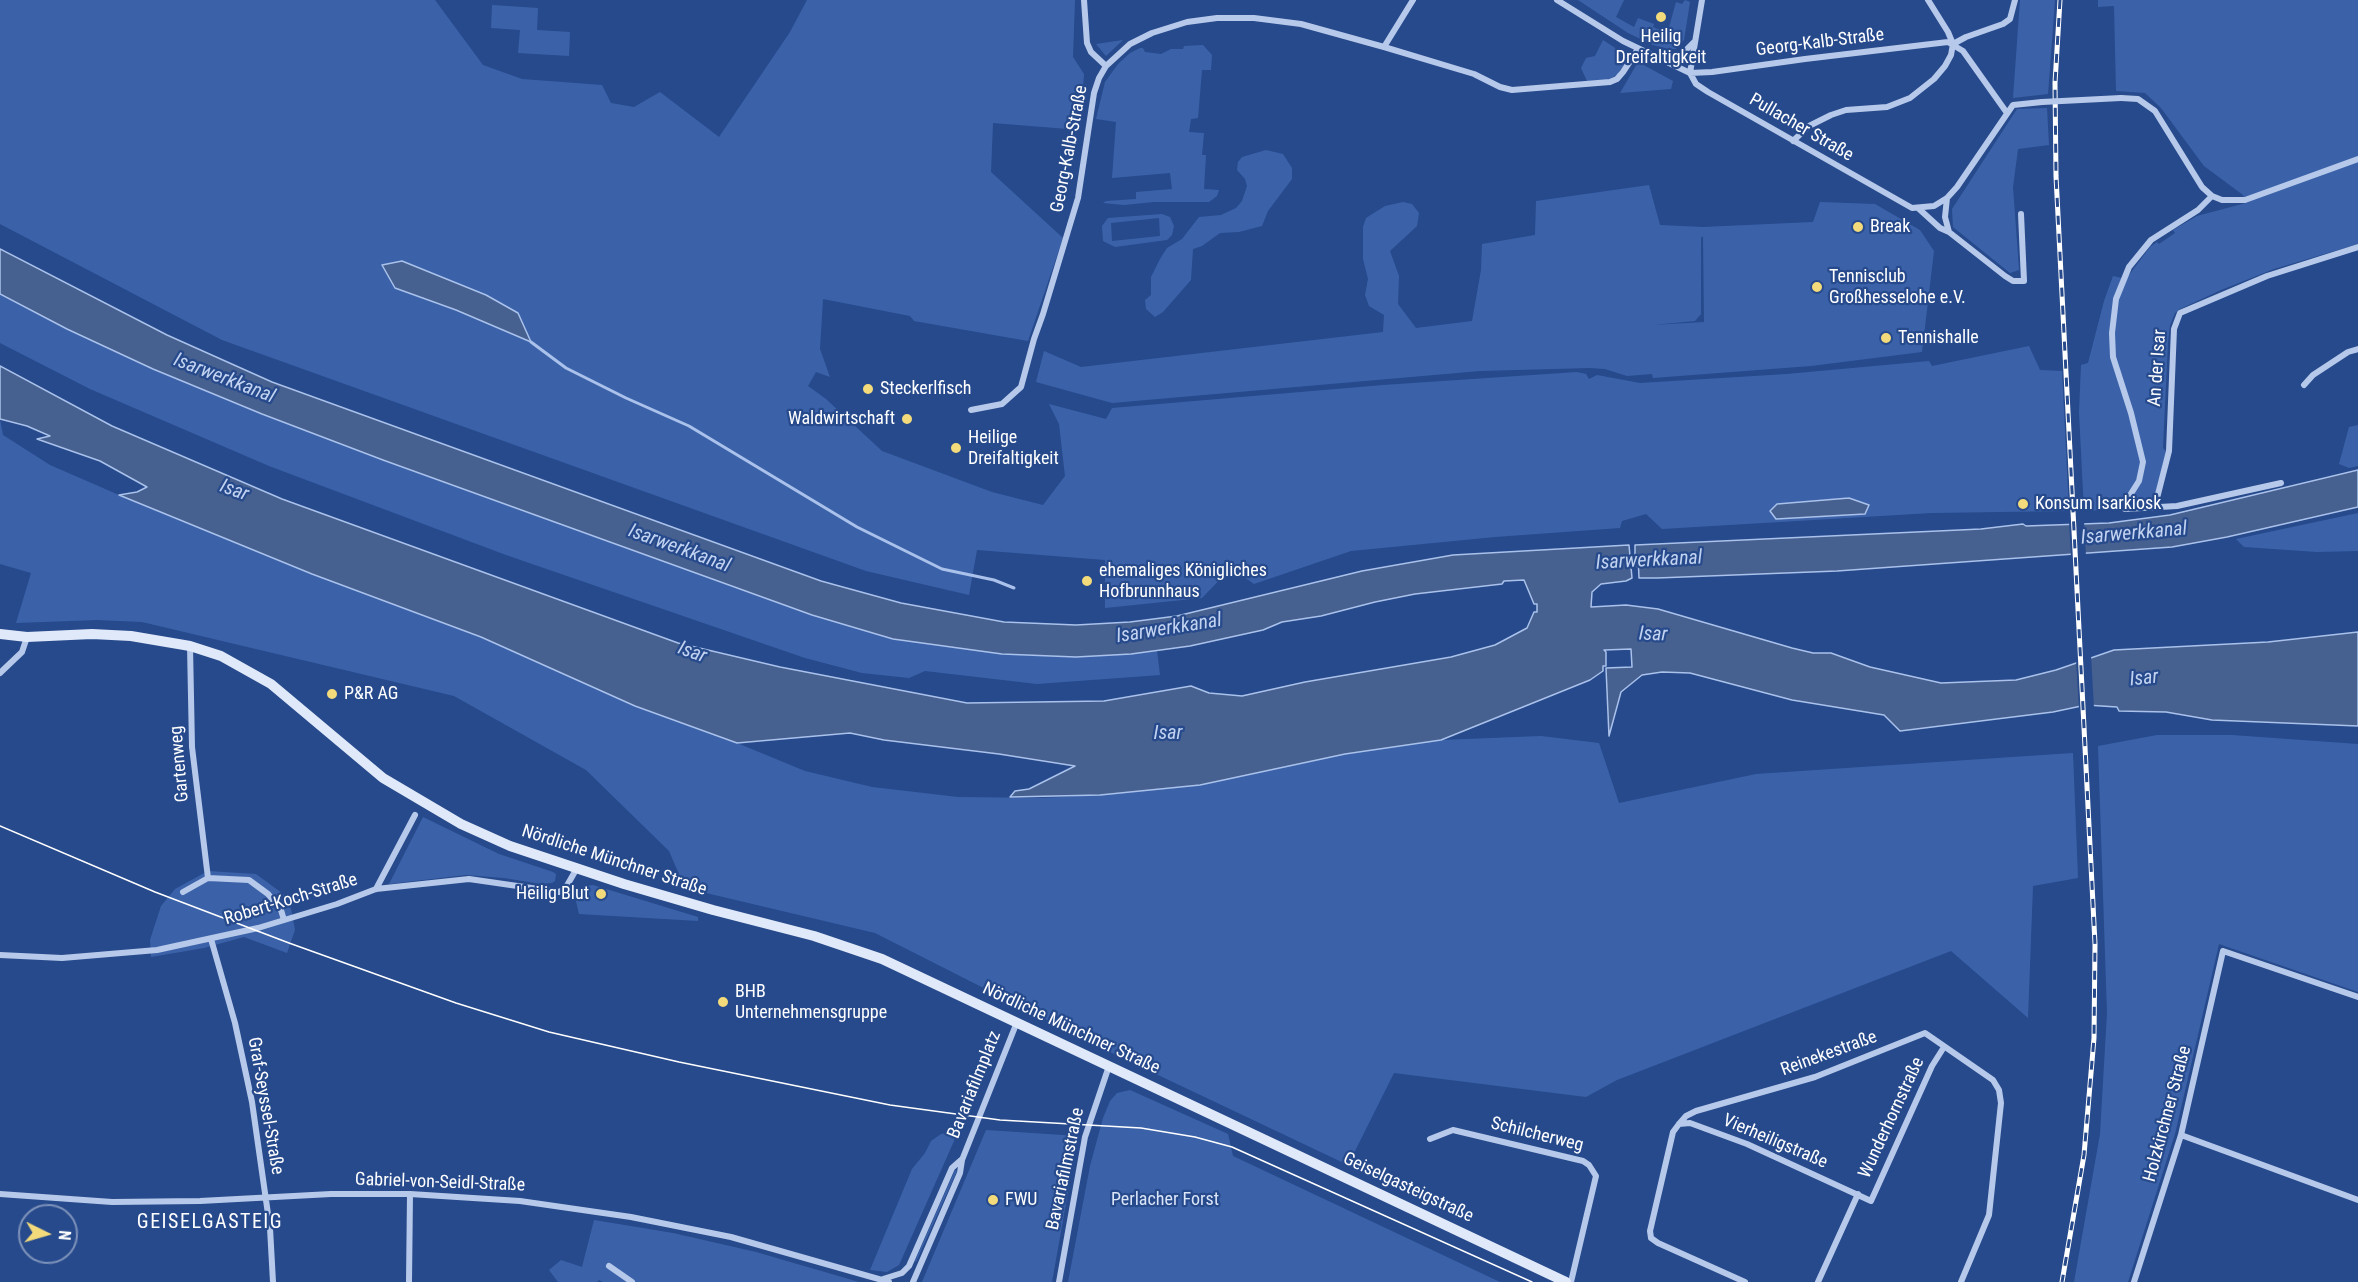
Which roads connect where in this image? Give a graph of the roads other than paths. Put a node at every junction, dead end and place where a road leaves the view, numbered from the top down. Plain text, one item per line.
1 (1084, 0) edge
2 (1413, 0) edge
3 (1557, 0) edge
4 (1702, 0) edge
5 (1928, 0) edge
6 (2015, 0) edge
7 (1695, 42) junction
8 (1953, 44) junction
9 (1384, 47) junction
10 (1638, 49) junction
11 (1660, 59) junction
12 (1106, 66) junction
13 (1690, 73) junction
14 (2007, 112) junction
15 (1793, 141) junction
16 (2358, 159) edge
17 (2212, 196) junction
18 (1947, 198) junction
19 (1918, 208) junction
20 (2021, 214) dead end
21 (1949, 232) junction
22 (2358, 247) edge
23 (2358, 349) edge
24 (2304, 385) dead end
25 (971, 410) dead end
26 (2281, 483) dead end
27 (2155, 506) junction
28 (0, 634) edge
29 (27, 637) junction
30 (190, 646) junction
31 (0, 673) edge
32 (415, 815) dead end
33 (577, 868) junction
34 (208, 878) junction
35 (376, 889) junction
36 (183, 892) dead end
37 (284, 920) junction
38 (211, 939) junction
39 (0, 955) edge
40 (2358, 997) edge
41 (1012, 1020) junction
42 (1944, 1047) junction
43 (1109, 1065) junction
44 (1679, 1124) junction
45 (1235, 1125) joint
46 (2181, 1135) junction
47 (1430, 1139) dead end
48 (962, 1160) junction
49 (0, 1194) edge
50 (410, 1194) junction
51 (1858, 1194) junction
52 (267, 1198) junction
53 (2358, 1200) edge
54 (609, 1266) dead end
55 (880, 1280) edge
56 (273, 1282) edge
57 (409, 1282) edge
58 (632, 1282) edge
59 (913, 1282) edge
60 (1059, 1282) edge
61 (1566, 1282) edge
62 (1571, 1282) edge
63 (1746, 1282) edge
64 (1818, 1282) edge
65 (1961, 1282) edge
66 (2134, 1282) edge

1 - 12 street
2 - 9 street
3 - 10 street, Pullacher Straße
4 - 7 street
5 - 8 street
6 - 8 street
7 - 11 street
7 - 13 street
8 - 13 street, Georg-Kalb-Straße
8 - 14 street
8 - 15 street
9 - 10 street, Georg-Kalb-Straße
9 - 12 street, Georg-Kalb-Straße
10 - 11 street, Pullacher Straße
11 - 13 street, Pullacher Straße
12 - 25 street, Georg-Kalb-Straße
13 - 15 street, Pullacher Straße
14 - 17 street, bridge
14 - 18 street
15 - 19 street, Pullacher Straße
16 - 17 street
17 - 27 street
18 - 19 street
18 - 21 street
19 - 21 street, Pullacher Straße
20 - 21 street, Pullacher Straße
22 - 27 street, An der Isar
23 - 24 street
26 - 27 street
28 - 29 main road, Nördliche Münchner Straße
29 - 30 main road, Nördliche Münchner Straße
29 - 31 street
30 - 33 main road, Nördliche Münchner Straße
30 - 34 street, Gartenweg
32 - 35 street
33 - 35 street, Robert-Koch-Straße
33 - 41 main road, Nördliche Münchner Straße
34 - 36 street
34 - 37 street
35 - 37 street, Robert-Koch-Straße
37 - 38 street, Robert-Koch-Straße
38 - 39 street, Robert-Koch-Straße
38 - 52 street, Graf-Seyssel-Straße
40 - 46 street, Holzkirchner Straße
41 - 43 main road, Nördliche Münchner Straße
41 - 48 street, Bavariafilmplatz
42 - 44 street, Reinekestraße
42 - 51 street, Wunderhornstraße
42 - 65 street, Reinekestraße
43 - 45 main road, Nördliche Münchner Straße
43 - 60 street, Bavariafilmstraße
44 - 51 street, Vierheiligstraße
44 - 63 street
45 - 61 main road, Geiselgasteigstraße
46 - 53 street
46 - 66 street, Holzkirchner Straße
47 - 62 street, Schilcherweg
48 - 55 street, Bavariafilmplatz
48 - 59 street, Bavariafilmplatz
49 - 52 street, Gabriel-von-Seidl-Straße
50 - 52 street, Gabriel-von-Seidl-Straße
50 - 55 street, Gabriel-von-Seidl-Straße
50 - 57 street
51 - 64 street, Wunderhornstraße
52 - 56 street, Graf-Seyssel-Straße
54 - 58 street

